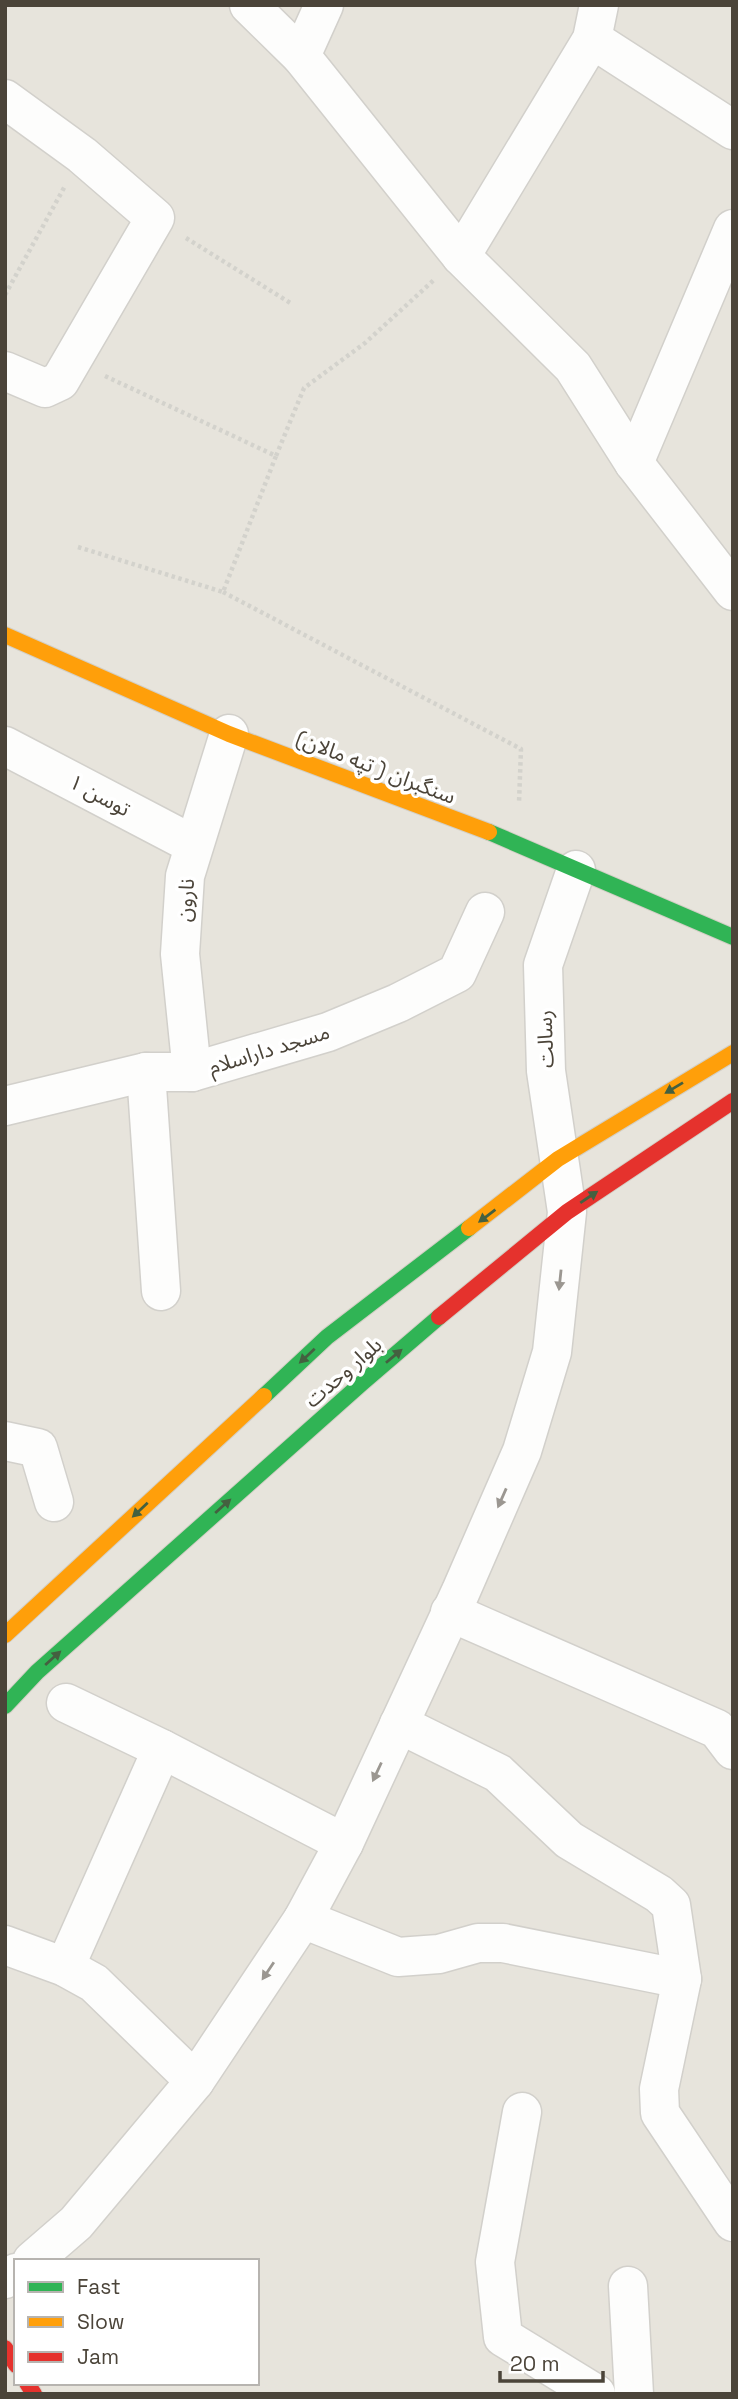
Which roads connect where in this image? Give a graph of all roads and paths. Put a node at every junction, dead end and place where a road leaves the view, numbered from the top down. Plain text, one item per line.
1 (248, 5) edge
2 (324, 5) edge
3 (596, 22) edge
4 (301, 57) junction
5 (5, 99) edge
6 (733, 130) edge
7 (82, 155) junction
8 (155, 218) junction
9 (733, 229) edge
10 (461, 256) junction
11 (5, 295) edge
12 (292, 304) dead end
13 (72, 361) junction
14 (5, 371) edge
15 (275, 456) junction
16 (634, 463) junction
17 (78, 547) dead end
18 (733, 591) edge
19 (223, 592) junction
20 (5, 635) edge
21 (229, 734) junction
22 (5, 746) edge
23 (518, 813) dead end
24 (194, 845) junction
25 (576, 870) junction
26 (485, 912) dead end
27 (733, 937) edge
28 (733, 1052) edge
29 (146, 1072) junction
30 (192, 1072) junction
31 (733, 1101) edge
32 (5, 1106) edge
33 (558, 1159) junction
34 (567, 1212) junction
35 (161, 1291) dead end
36 (5, 1441) edge
37 (54, 1502) dead end
38 (450, 1612) junction
39 (5, 1635) edge
40 (66, 1703) dead end
41 (5, 1706) edge
42 (399, 1724) junction
43 (162, 1749) junction
44 (733, 1750) edge
45 (344, 1843) junction
46 (303, 1919) junction
47 (5, 1945) edge
48 (65, 1967) junction
49 (682, 1979) junction
50 (195, 2081) junction
51 (522, 2112) dead end
52 (733, 2222) edge
53 (34, 2259) edge
54 (628, 2286) dead end
55 (596, 2394) edge
56 (634, 2394) edge

1 - 4 street
2 - 4 street
3 - 6 street
3 - 10 street
4 - 10 street
5 - 7 street
7 - 8 street
7 - 11 path
8 - 12 path
8 - 13 street
9 - 16 street
10 - 15 path
10 - 16 street
13 - 14 street
13 - 15 path
15 - 19 path
16 - 18 street
17 - 19 path
19 - 23 path
20 - 21 main road, سنگبران ( تپه مالان)
21 - 24 street, نارون
21 - 25 main road, سنگبران ( تپه مالان)
22 - 24 street, توسن ۱
24 - 30 street, نارون
25 - 27 main road, سنگبران ( تپه مالان)
25 - 33 street, رسالت
26 - 30 street, مسجد داراسلام
28 -> 33 main road, بلوار وحدت
29 - 30 street, مسجد داراسلام
29 - 32 street, مسجد داراسلام
29 - 35 street
34 -> 31 main road, بلوار وحدت
33 - 34 street, رسالت
33 -> 39 main road, بلوار وحدت
34 -> 38 street, رسالت
41 -> 34 main road, بلوار وحدت
36 - 37 street
38 - 42 street, رسالت
38 - 44 street
40 - 43 street
42 -> 45 street, رسالت
42 - 49 street
43 - 45 street
43 - 48 street
45 - 46 street, رسالت
46 - 49 street
46 -> 50 street, رسالت
47 - 48 street
48 - 50 street
49 - 52 street
50 - 53 street, رسالت
51 - 55 street
54 - 56 street

